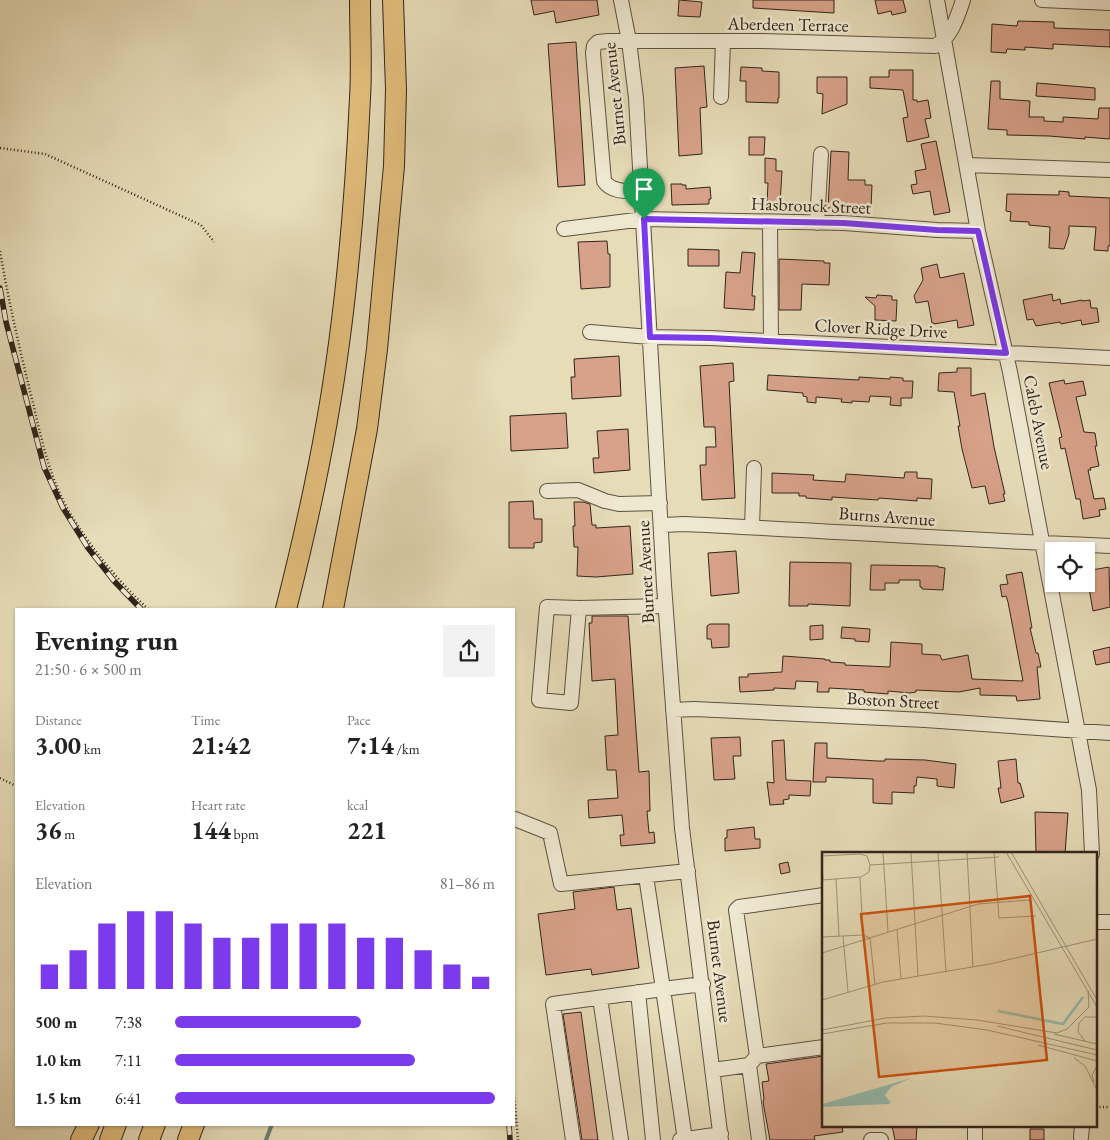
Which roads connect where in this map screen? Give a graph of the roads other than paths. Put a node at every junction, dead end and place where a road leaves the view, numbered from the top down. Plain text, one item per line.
1 (360, 0) edge
2 (394, 0) edge
3 (622, 0) edge
4 (937, 0) edge
5 (963, 0) edge
6 (1042, 0) edge
7 (1110, 3) edge
8 (944, 40) junction
9 (629, 41) junction
10 (723, 41) junction
11 (721, 97) dead end
12 (820, 154) dead end
13 (966, 165) junction
14 (1110, 170) edge
15 (642, 192) junction
16 (644, 219) junction
17 (770, 222) junction
18 (817, 223) junction
19 (564, 229) dead end
20 (978, 231) junction
21 (590, 332) dead end
22 (650, 337) junction
23 (771, 341) junction
24 (1006, 353) junction
25 (1110, 358) edge
26 (754, 468) dead end
27 (547, 491) dead end
28 (660, 503) junction
29 (662, 525) junction
30 (752, 527) junction
31 (1042, 543) junction
32 (1110, 546) edge
33 (665, 606) junction
34 (286, 608) edge
35 (332, 608) edge
36 (579, 608) junction
37 (673, 710) junction
38 (1079, 732) junction
39 (1110, 733) edge
40 (515, 819) edge
41 (1092, 852) edge
42 (688, 872) junction
43 (646, 876) junction
44 (822, 895) edge
45 (702, 984) junction
46 (663, 989) junction
47 (638, 992) junction
48 (600, 998) junction
49 (822, 1046) edge
50 (753, 1061) junction
51 (713, 1070) junction
52 (89, 1126) edge
53 (115, 1126) edge
54 (154, 1126) edge
55 (194, 1126) edge
56 (721, 1137) edge
57 (82, 1140) edge
58 (110, 1140) edge
59 (149, 1140) edge
60 (190, 1140) edge
61 (573, 1140) edge
62 (621, 1140) edge
63 (653, 1140) edge
64 (683, 1140) edge
65 (759, 1140) edge
66 (871, 1140) edge
67 (881, 1140) edge

1 - 34 highway
2 - 35 highway
3 - 9 street, Burnet Avenue
4 - 8 street, Caleb Avenue
5 - 8 street
6 - 7 street
8 - 10 street, Aberdeen Terrace
8 - 13 street, Caleb Avenue
9 - 10 street, Aberdeen Terrace
9 - 15 street, Burnet Avenue
9 - 15 street, Aberdeen Terrace
10 - 11 street
12 - 18 street
13 - 14 street
13 - 20 street, Caleb Avenue
15 - 16 street, Burnet Avenue
16 - 17 street, Hasbrouck Street
16 - 19 street, Hasbrouck Street
16 - 22 street, Burnet Avenue
17 - 18 street, Hasbrouck Street
17 - 23 street
18 - 20 street, Hasbrouck Street
20 - 24 street, Caleb Avenue
21 - 22 street, Clover Ridge Drive
22 - 23 street, Clover Ridge Drive
22 - 28 street, Burnet Avenue
23 - 24 street, Clover Ridge Drive
24 - 25 street, Clover Ridge Drive
24 - 31 street, Caleb Avenue
26 - 30 street
27 - 28 street
28 - 29 street, Burnet Avenue
29 - 30 street, Burns Avenue
29 - 33 street, Burnet Avenue
30 - 31 street, Burns Avenue
31 - 32 street, Burns Avenue
31 - 38 street, Caleb Avenue
33 - 36 street
33 - 37 street, Burnet Avenue
36 - 36 street
37 - 38 street, Boston Street
37 - 42 street, Burnet Avenue
38 - 39 street, Boston Street
38 - 41 street, Caleb Avenue
40 - 43 street
42 - 43 street
42 - 45 street, Burnet Avenue
43 - 46 street
44 - 50 street
45 - 46 street
45 - 51 street, Burnet Avenue
46 - 47 street
46 - 64 street
47 - 48 street
47 - 63 street
48 - 61 street
48 - 62 street
49 - 50 street
50 - 51 street
50 - 65 street
51 - 56 street, Burnet Avenue
52 - 57 highway
53 - 58 highway
54 - 59 highway
55 - 60 highway
56 - 64 street
66 - 67 street

